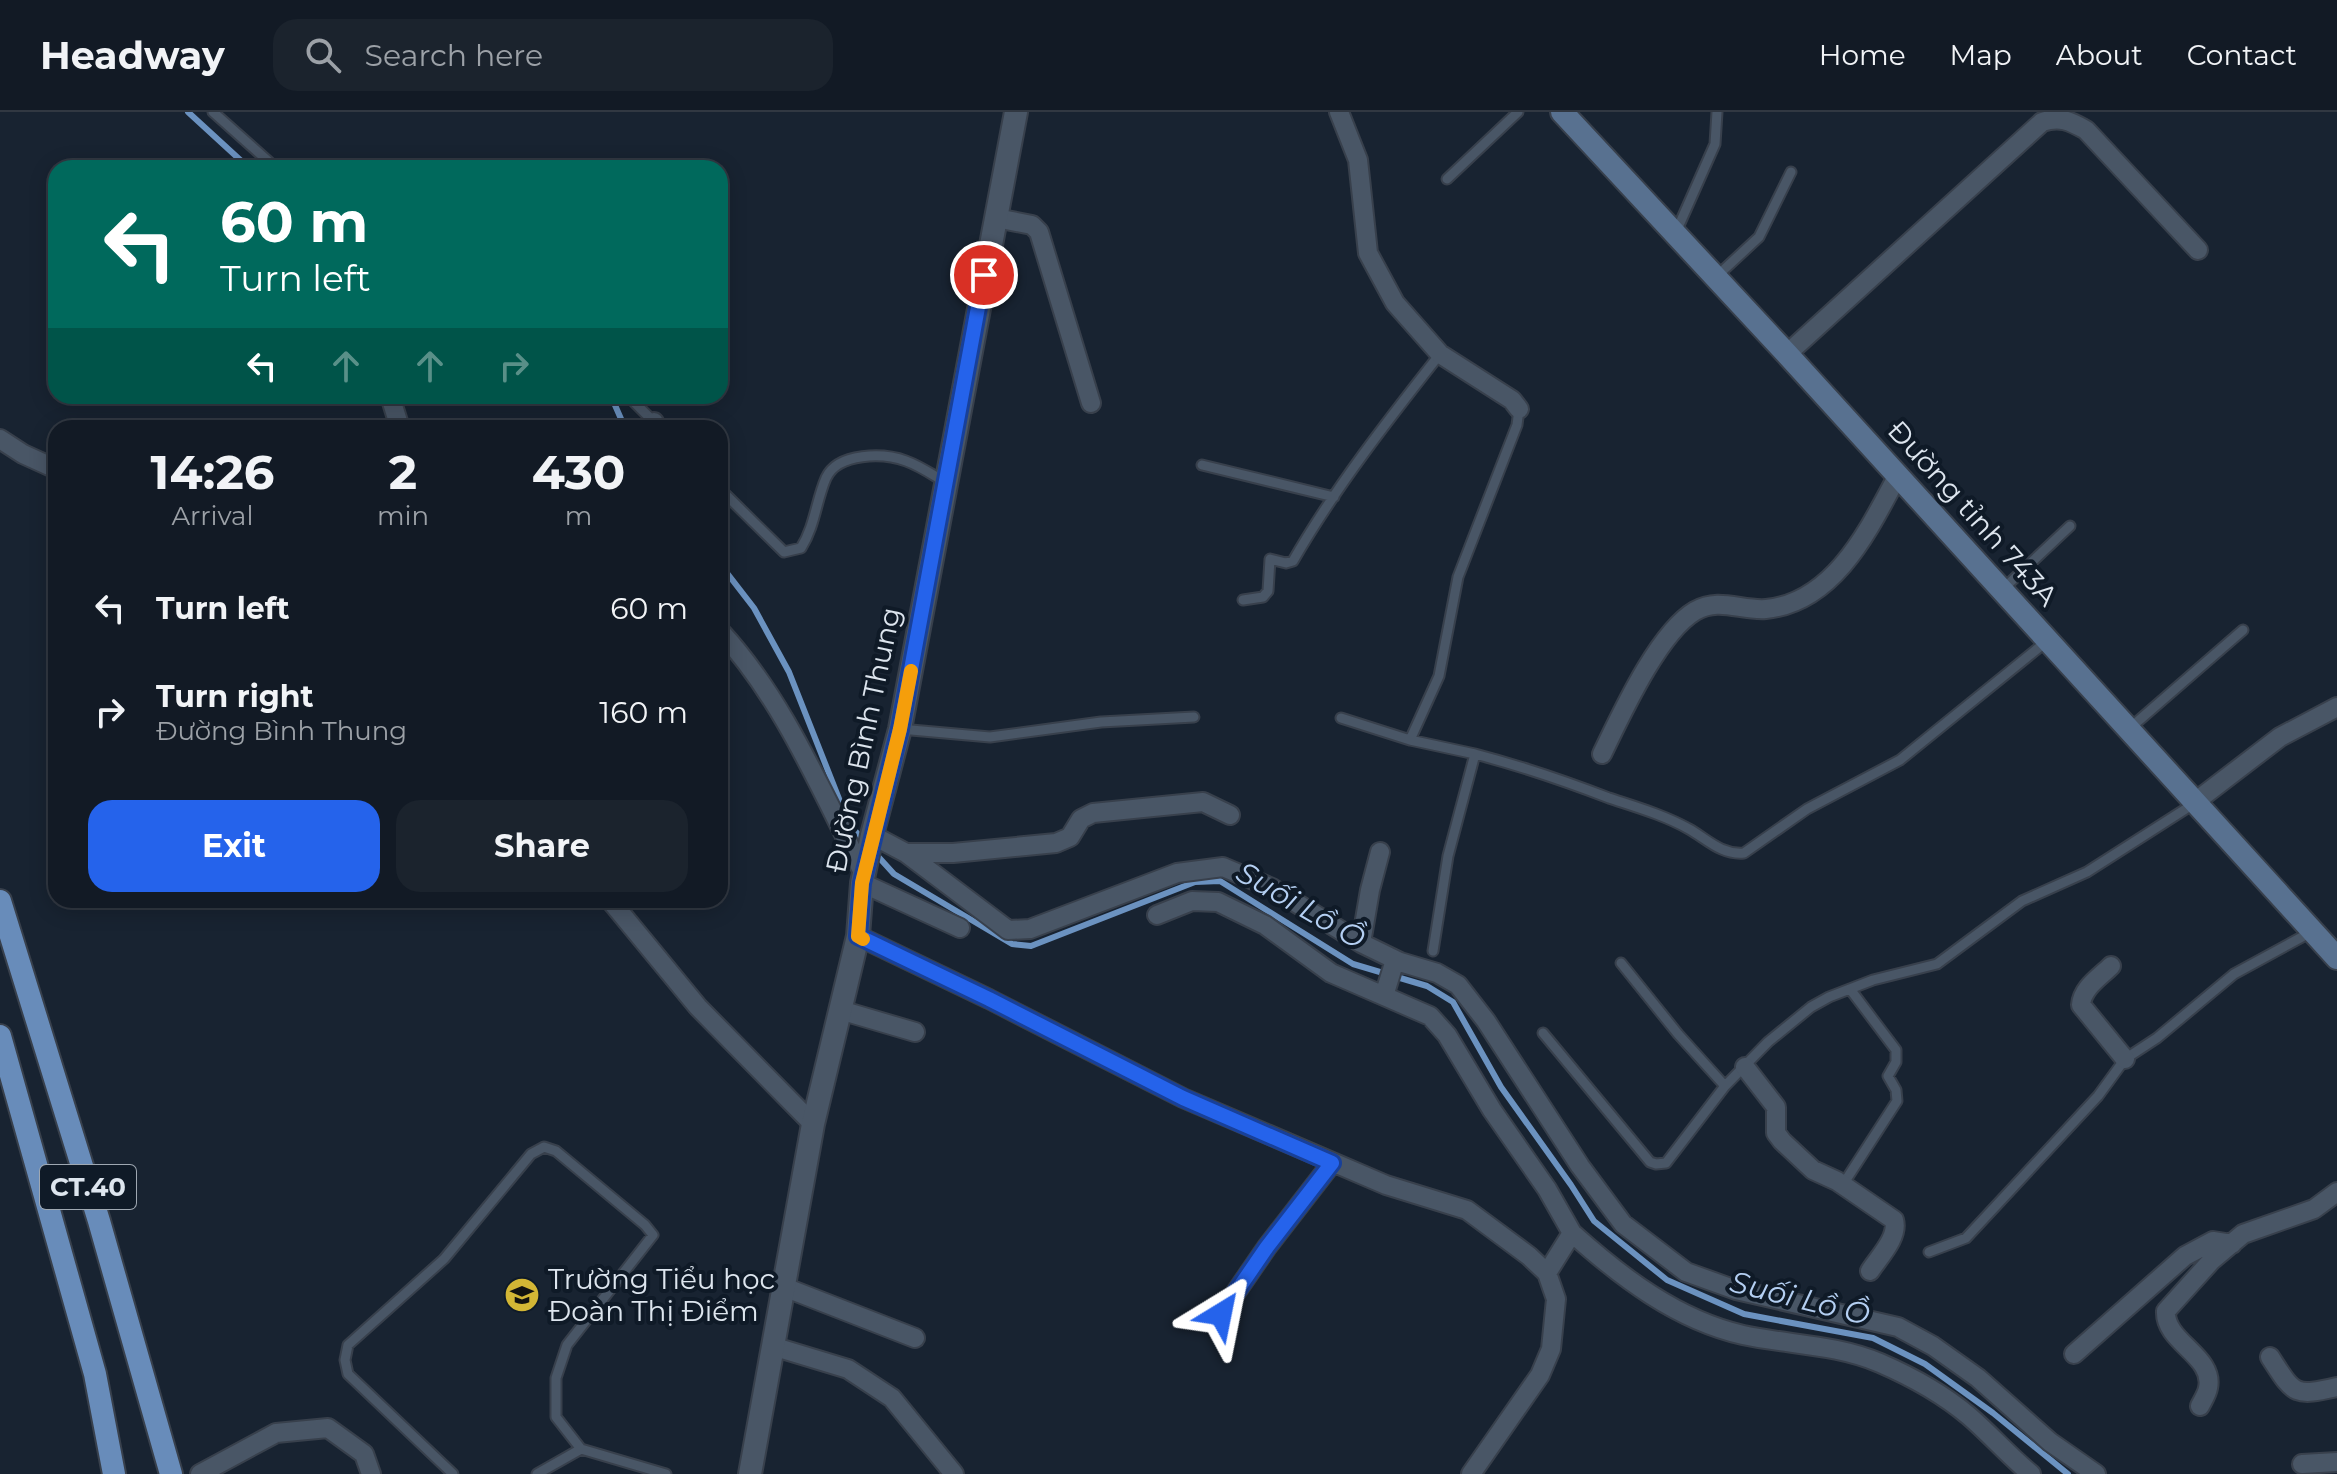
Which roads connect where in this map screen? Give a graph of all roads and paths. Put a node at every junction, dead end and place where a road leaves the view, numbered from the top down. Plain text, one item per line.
1 (213, 112) edge
2 (1016, 112) edge
3 (1339, 112) edge
4 (1518, 112) edge
5 (1562, 112) edge
6 (1717, 112) edge
7 (267, 160) edge
8 (1791, 172) dead end
9 (1447, 179) dead end
10 (996, 218) junction
11 (1675, 235) junction
12 (2198, 250) dead end
13 (1714, 278) junction
14 (1440, 354) junction
15 (1787, 354) junction
16 (1091, 403) dead end
17 (635, 404) edge
18 (1519, 409) joint
19 (649, 420) edge
20 (0, 439) edge
21 (48, 465) edge
22 (1202, 465) dead end
23 (1898, 475) junction
24 (945, 482) junction
25 (728, 497) edge
26 (1334, 497) junction
27 (2070, 526) dead end
28 (2002, 590) junction
29 (1243, 600) dead end
30 (2243, 630) dead end
31 (2048, 640) junction
32 (728, 641) edge
33 (2337, 707) edge
34 (1194, 717) dead end
35 (1341, 718) dead end
36 (900, 729) junction
37 (2129, 729) junction
38 (1410, 740) junction
39 (1475, 754) junction
40 (1602, 754) dead end
41 (2195, 802) junction
42 (1230, 815) dead end
43 (871, 839) junction
44 (1380, 852) dead end
45 (906, 853) junction
46 (864, 875) junction
47 (0, 901) edge
48 (617, 908) edge
49 (1157, 915) dead end
50 (960, 928) dead end
51 (2313, 931) junction
52 (858, 936) junction
53 (1361, 943) junction
54 (1433, 951) dead end
55 (2337, 958) edge
56 (1395, 960) junction
57 (1621, 963) dead end
58 (2111, 966) dead end
59 (1850, 989) junction
60 (1385, 993) junction
61 (840, 1010) junction
62 (915, 1032) dead end
63 (1543, 1033) dead end
64 (0, 1036) edge
65 (2125, 1059) junction
66 (1745, 1067) junction
67 (1725, 1086) junction
68 (813, 1124) junction
69 (1332, 1163) junction
70 (1842, 1186) junction
71 (2337, 1192) edge
72 (1572, 1233) junction
73 (2232, 1244) junction
74 (1929, 1252) dead end
75 (1870, 1271) dead end
76 (1547, 1273) junction
77 (784, 1287) junction
78 (2138, 1296) junction
79 (2166, 1311) junction
80 (1221, 1314) dead end
81 (915, 1338) dead end
82 (772, 1346) junction
83 (2074, 1354) dead end
84 (2270, 1357) dead end
85 (2337, 1387) edge
86 (2200, 1406) dead end
87 (581, 1449) junction
88 (2337, 1462) edge
89 (2302, 1464) dead end
90 (1479, 1472) edge
91 (114, 1474) edge
92 (171, 1474) edge
93 (200, 1474) edge
94 (371, 1474) edge
95 (453, 1474) edge
96 (537, 1474) edge
97 (666, 1474) edge
98 (750, 1474) edge
99 (954, 1474) edge
100 (2031, 1474) edge
101 (2096, 1474) edge

1 - 7 lane
2 - 10 street, Đường Bình Thung
3 - 14 street
4 - 9 lane
5 - 11 main road, Đường tỉnh 743A
6 - 11 lane
8 - 13 lane
10 - 16 street
10 - 24 street, Đường Bình Thung
11 - 13 main road, Đường tỉnh 743A
12 - 15 street
13 - 15 main road, Đường tỉnh 743A
14 - 18 street
14 - 26 lane
15 - 23 main road, Đường tỉnh 743A
17 - 19 lane
18 - 38 lane
20 - 21 street
22 - 26 lane
23 - 28 main road, Đường tỉnh 743A
23 - 40 street
24 - 25 lane
24 - 36 street, Đường Bình Thung
26 - 29 lane
27 - 28 lane
28 - 31 main road, Đường tỉnh 743A
30 - 37 lane
31 - 37 main road, Đường tỉnh 743A
31 - 39 lane
32 - 46 street
33 - 41 street
34 - 36 lane
35 - 38 lane
36 - 43 street, Đường Bình Thung
37 - 41 main road, Đường tỉnh 743A
38 - 39 lane
39 - 54 lane
41 - 51 main road, Đường tỉnh 743A
41 - 59 lane
42 - 45 street
43 - 45 street
43 - 46 street, Đường Bình Thung
44 - 53 street
45 - 53 street
46 - 50 street
46 - 52 street, Đường Bình Thung
47 - 92 main road, CT.40
48 - 68 street
49 - 60 street
51 - 55 main road, Đường tỉnh 743A
51 - 65 lane
52 - 61 street, Đường Bình Thung
52 - 69 street
53 - 56 street
56 - 60 street
56 - 101 street
57 - 67 lane
58 - 65 street
59 - 66 lane
59 - 70 lane
60 - 72 street
61 - 62 street
61 - 68 street, Đường Bình Thung
63 - 67 lane
64 - 91 main road, CT.40
65 - 74 lane
66 - 67 lane
66 - 70 street
68 - 77 street, Đường Bình Thung
69 - 76 street
69 - 80 street
70 - 75 street
71 - 73 street
72 - 76 street
72 - 100 street
73 - 78 street
73 - 79 street
76 - 90 street
77 - 81 street
77 - 82 street, Đường Bình Thung
78 - 79 street
78 - 83 street
79 - 86 street
82 - 98 street, Đường Bình Thung
82 - 99 street
84 - 85 street
87 - 95 lane
87 - 96 lane
87 - 97 lane
88 - 89 street
93 - 94 street

